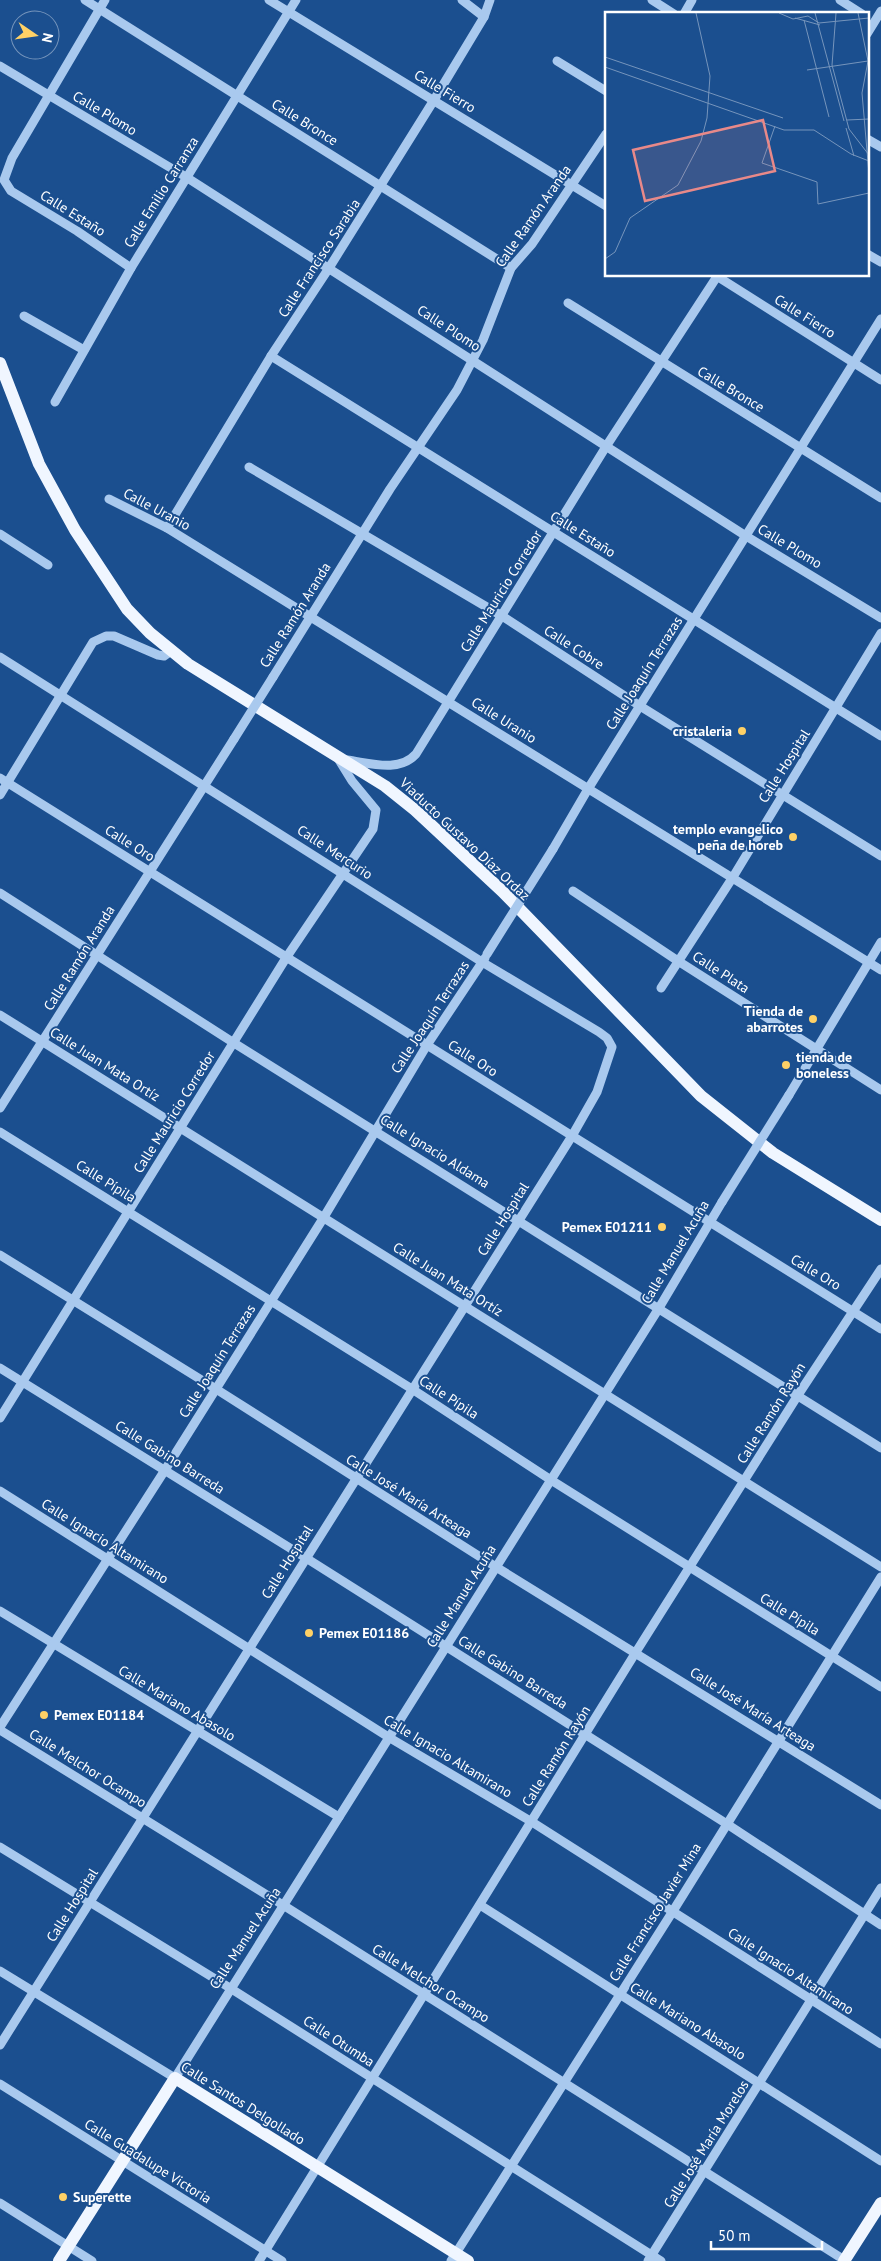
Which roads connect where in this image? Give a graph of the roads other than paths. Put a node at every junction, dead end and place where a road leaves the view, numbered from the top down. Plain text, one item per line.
1 (86, 0) edge
2 (106, 0) edge
3 (269, 0) edge
4 (296, 0) edge
5 (462, 0) edge
6 (490, 0) edge
7 (652, 0) edge
8 (692, 0) edge
9 (840, 0) edge
10 (100, 9) junction
11 (881, 11) edge
12 (289, 12) junction
13 (671, 12) edge
14 (685, 12) edge
15 (859, 12) edge
16 (484, 17) junction
17 (874, 21) edge
18 (868, 32) edge
19 (557, 61) dead end
20 (0, 66) edge
21 (605, 91) edge
22 (49, 96) junction
23 (237, 96) junction
24 (434, 100) junction
25 (605, 136) edge
26 (868, 140) edge
27 (881, 147) edge
28 (186, 177) junction
29 (572, 185) junction
30 (381, 186) junction
31 (605, 205) edge
32 (868, 255) edge
33 (881, 262) edge
34 (131, 268) junction
35 (329, 268) junction
36 (512, 268) junction
37 (716, 276) edge
38 (719, 276) edge
39 (568, 303) dead end
40 (24, 316) dead end
41 (881, 320) edge
42 (84, 350) junction
43 (271, 356) junction
44 (474, 360) junction
45 (0, 362) edge
46 (661, 362) junction
47 (854, 363) junction
48 (881, 380) edge
49 (55, 402) dead end
50 (607, 445) junction
51 (417, 447) junction
52 (801, 448) junction
53 (249, 466) dead end
54 (881, 498) edge
55 (109, 499) dead end
56 (167, 528) junction
57 (554, 532) junction
58 (362, 533) junction
59 (0, 534) edge
60 (746, 536) junction
61 (48, 564) dead end
62 (502, 616) junction
63 (310, 617) junction
64 (881, 618) edge
65 (693, 620) junction
66 (881, 633) edge
67 (171, 651) junction
68 (0, 657) edge
69 (62, 694) junction
70 (449, 702) junction
71 (640, 706) junction
72 (837, 708) junction
73 (881, 736) edge
74 (339, 760) junction
75 (4, 780) edge
76 (204, 785) junction
77 (588, 789) junction
78 (0, 794) edge
79 (782, 794) junction
80 (881, 856) edge
81 (150, 872) junction
82 (343, 874) junction
83 (733, 877) junction
84 (573, 890) dead end
85 (0, 893) edge
86 (881, 942) edge
87 (98, 955) junction
88 (286, 958) junction
89 (485, 958) junction
90 (678, 961) junction
91 (868, 962) junction
92 (881, 970) edge
93 (661, 988) dead end
94 (0, 1015) edge
95 (42, 1041) junction
96 (234, 1043) junction
97 (427, 1045) junction
98 (816, 1049) junction
99 (881, 1090) edge
100 (597, 1092) joint
101 (0, 1108) edge
102 (181, 1126) junction
103 (376, 1131) junction
104 (0, 1132) edge
105 (572, 1136) junction
106 (128, 1211) junction
107 (324, 1218) junction
108 (519, 1220) junction
109 (881, 1220) edge
110 (710, 1223) junction
111 (0, 1255) edge
112 (881, 1270) edge
113 (271, 1300) junction
114 (73, 1301) junction
115 (465, 1305) junction
116 (658, 1308) junction
117 (853, 1311) junction
118 (881, 1329) edge
119 (0, 1368) edge
120 (23, 1382) junction
121 (216, 1389) junction
122 (412, 1389) junction
123 (605, 1393) junction
124 (798, 1395) junction
125 (0, 1418) edge
126 (881, 1448) edge
127 (165, 1470) junction
128 (356, 1478) junction
129 (551, 1480) junction
130 (745, 1482) junction
131 (0, 1491) edge
132 (306, 1558) junction
133 (109, 1559) junction
134 (691, 1566) junction
135 (881, 1567) edge
136 (496, 1568) junction
137 (881, 1577) edge
138 (0, 1610) edge
139 (53, 1643) junction
140 (447, 1647) junction
141 (249, 1649) junction
142 (636, 1652) junction
143 (831, 1656) junction
144 (881, 1687) edge
145 (0, 1728) edge
146 (197, 1732) junction
147 (585, 1734) junction
148 (390, 1738) junction
149 (778, 1741) junction
150 (881, 1806) edge
151 (143, 1818) junction
152 (339, 1818) junction
153 (532, 1822) junction
154 (727, 1824) junction
155 (0, 1847) edge
156 (881, 1888) edge
157 (90, 1903) junction
158 (283, 1905) junction
159 (480, 1905) junction
160 (673, 1911) junction
161 (864, 1915) junction
162 (881, 1925) edge
163 (0, 1971) edge
164 (230, 1988) junction
165 (33, 1992) junction
166 (620, 1994) junction
167 (424, 1995) junction
168 (811, 2001) junction
169 (881, 2044) edge
170 (0, 2045) edge
171 (175, 2078) junction
172 (373, 2080) junction
173 (564, 2082) junction
174 (760, 2083) junction
175 (0, 2084) edge
176 (122, 2160) junction
177 (881, 2161) edge
178 (510, 2166) junction
179 (317, 2167) junction
180 (704, 2171) junction
181 (0, 2203) edge
182 (881, 2203) edge
183 (68, 2246) junction
184 (266, 2251) junction
185 (453, 2257) edge
186 (650, 2258) edge
187 (59, 2261) edge
188 (92, 2261) edge
189 (259, 2261) edge
190 (282, 2261) edge
191 (468, 2261) edge
192 (661, 2261) edge
193 (845, 2261) edge

1 - 10 street, Calle Bronce
2 - 10 street
3 - 12 street, Calle Fierro
4 - 12 street, Calle Emilio Carranza
5 - 16 street
6 - 16 street, Calle Francisco Sarabia
7 - 13 street
8 - 14 street
9 - 15 street
10 - 22 street
10 - 23 street, Calle Bronce
11 - 17 street
12 - 23 street, Calle Emilio Carranza
12 - 24 street, Calle Fierro
16 - 24 street, Calle Francisco Sarabia
17 - 18 street
19 - 21 street
20 - 22 street, Calle Plomo
22 - 28 street, Calle Plomo
22 - 34 street, Calle Estaño
23 - 28 street, Calle Emilio Carranza
23 - 30 street, Calle Bronce
24 - 29 street, Calle Fierro
24 - 30 street, Calle Francisco Sarabia
25 - 29 street, Calle Ramón Aranda
26 - 27 street
28 - 34 street, Calle Emilio Carranza
28 - 35 street, Calle Plomo
29 - 31 street, Calle Fierro
29 - 36 street, Calle Ramón Aranda
30 - 35 street, Calle Francisco Sarabia
30 - 36 street, Calle Bronce
32 - 33 street
34 - 42 street, Calle Emilio Carranza
35 - 43 street, Calle Francisco Sarabia
35 - 44 street, Calle Plomo
36 - 44 street, Calle Ramón Aranda
37 - 46 street, Calle Mauricio Corredor
38 - 47 street, Calle Fierro
39 - 46 street, Calle Bronce
40 - 42 street
41 - 47 street, Calle Joaquín Terrazas
42 - 49 street, Calle Emilio Carranza
43 - 51 street, Calle Estaño
43 - 56 street, Calle Francisco Sarabia
44 - 50 street, Calle Plomo
44 - 51 street, Calle Ramón Aranda
45 - 67 main road, Viaducto Gustavo Díaz Ordaz
46 - 50 street, Calle Mauricio Corredor
46 - 52 street, Calle Bronce
47 - 48 street, Calle Fierro
47 - 52 street, Calle Joaquín Terrazas
50 - 57 street, Calle Mauricio Corredor
50 - 60 street, Calle Plomo
51 - 57 street, Calle Estaño
51 - 58 street, Calle Ramón Aranda
52 - 54 street, Calle Bronce
52 - 60 street, Calle Joaquín Terrazas
53 - 58 street, Calle Cobre
55 - 56 street, Calle Uranio
56 - 63 street, Calle Uranio
57 - 62 street, Calle Mauricio Corredor
57 - 65 street, Calle Estaño
58 - 62 street, Calle Cobre
58 - 63 street, Calle Ramón Aranda
59 - 61 street
60 - 64 street, Calle Plomo
60 - 65 street, Calle Joaquín Terrazas
62 - 70 street, Calle Mauricio Corredor
62 - 71 street, Calle Cobre
63 - 70 street, Calle Uranio
63 - 76 street, Calle Ramón Aranda, bridge
65 - 71 street, Calle Joaquín Terrazas
65 - 72 street, Calle Estaño
66 - 72 street, Calle Hospital
67 - 69 street
67 - 74 main road, Viaducto Gustavo Díaz Ordaz
68 - 69 street, Calle Mercurio
69 - 75 street
69 - 76 street, Calle Mercurio
70 - 74 street, Calle Mauricio Corredor
70 - 77 street, Calle Uranio
71 - 77 street, Calle Joaquín Terrazas
71 - 79 street, Calle Cobre
72 - 73 street, Calle Estaño
72 - 79 street, Calle Hospital
74 - 82 street, Calle Mauricio Corredor
74 - 109 main road, Viaducto Gustavo Díaz Ordaz
75 - 78 street
75 - 81 street, Calle Oro
76 - 81 street, Calle Ramón Aranda
76 - 82 street, Calle Mercurio
77 - 83 street, Calle Uranio
77 - 89 street, Calle Joaquín Terrazas, bridge
79 - 80 street, Calle Cobre
79 - 83 street, Calle Hospital
81 - 87 street, Calle Ramón Aranda
81 - 88 street, Calle Oro
82 - 88 street, Calle Mauricio Corredor
82 - 89 street, Calle Mercurio
83 - 90 street, Calle Hospital
83 - 91 street, Calle Uranio
84 - 90 street, Calle Plata
85 - 87 street, Calle Ignacio Aldama
86 - 91 street, Calle Manuel Acuña
87 - 95 street, Calle Ramón Aranda
87 - 96 street, Calle Ignacio Aldama
88 - 96 street, Calle Mauricio Corredor
88 - 97 street, Calle Oro
89 - 97 street, Calle Joaquín Terrazas
89 - 100 street, Calle Mercurio
90 - 93 street, Calle Hospital
90 - 98 street, Calle Plata
91 - 92 street, Calle Uranio
91 - 98 street, Calle Manuel Acuña
94 - 95 street, Calle Juan Mata Ortíz
95 - 101 street, Calle Ramón Aranda
95 - 102 street, Calle Juan Mata Ortíz
96 - 102 street, Calle Mauricio Corredor
96 - 103 street, Calle Ignacio Aldama
97 - 103 street, Calle Joaquín Terrazas
97 - 105 street, Calle Oro
98 - 99 street, Calle Plata
98 - 110 street, Calle Manuel Acuña, bridge
100 - 105 street, Calle Hospital
102 - 106 street, Calle Mauricio Corredor
102 - 107 street, Calle Juan Mata Ortíz
103 - 107 street, Calle Joaquín Terrazas
103 - 108 street, Calle Ignacio Aldama
104 - 106 street, Calle Pípila
105 - 108 street, Calle Hospital
105 - 110 street, Calle Oro
106 - 113 street, Calle Pípila
106 - 114 street, Calle Mauricio Corredor
107 - 113 street, Calle Joaquín Terrazas
107 - 115 street, Calle Juan Mata Ortíz
108 - 115 street, Calle Hospital
108 - 116 street, Calle Ignacio Aldama
110 - 116 street, Calle Manuel Acuña
110 - 117 street, Calle Oro
111 - 114 street, Calle José María Arteaga
112 - 117 street, Calle Ramón Rayón
113 - 121 street, Calle Joaquín Terrazas
113 - 122 street, Calle Pípila
114 - 120 street, Calle Mauricio Corredor
114 - 121 street, Calle José María Arteaga
115 - 122 street, Calle Hospital
115 - 123 street, Calle Juan Mata Ortíz
116 - 123 street, Calle Manuel Acuña
116 - 124 street, Calle Ignacio Aldama
117 - 118 street, Calle Oro
117 - 124 street, Calle Ramón Rayón
119 - 120 street, Calle Gabino Barreda
120 - 125 street, Calle Mauricio Corredor
120 - 127 street, Calle Gabino Barreda
121 - 127 street, Calle Joaquín Terrazas
121 - 128 street, Calle José María Arteaga
122 - 128 street, Calle Hospital
122 - 129 street, Calle Pípila
123 - 129 street, Calle Manuel Acuña
123 - 130 street, Calle Juan Mata Ortíz
124 - 126 street, Calle Ignacio Aldama
124 - 130 street, Calle Ramón Rayón
127 - 132 street, Calle Gabino Barreda
127 - 133 street, Calle Joaquín Terrazas
128 - 132 street, Calle Hospital
128 - 136 street, Calle José María Arteaga
129 - 134 street, Calle Pípila
129 - 136 street, Calle Manuel Acuña
130 - 134 street, Calle Ramón Rayón
130 - 135 street, Calle Juan Mata Ortíz
131 - 133 street, Calle Ignacio Altamirano
132 - 140 street, Calle Gabino Barreda
132 - 141 street, Calle Hospital
133 - 139 street, Calle Joaquín Terrazas
133 - 141 street, Calle Ignacio Altamirano
134 - 142 street, Calle Ramón Rayón
134 - 143 street, Calle Pípila
136 - 140 street, Calle Manuel Acuña
136 - 142 street, Calle José María Arteaga
137 - 143 street, Calle Francisco Javier Mina
138 - 139 street, Calle Mariano Abasolo
139 - 145 street, Calle Joaquín Terrazas
139 - 146 street, Calle Mariano Abasolo
140 - 147 street, Calle Gabino Barreda
140 - 148 street, Calle Manuel Acuña
141 - 146 street, Calle Hospital
141 - 148 street, Calle Ignacio Altamirano
142 - 147 street, Calle Ramón Rayón
142 - 149 street, Calle José María Arteaga
143 - 144 street, Calle Pípila
143 - 149 street, Calle Francisco Javier Mina
145 - 151 street, Calle Melchor Ocampo
146 - 151 street, Calle Hospital
146 - 152 street, Calle Mariano Abasolo
147 - 153 street, Calle Ramón Rayón
147 - 154 street, Calle Gabino Barreda
148 - 152 street, Calle Manuel Acuña
148 - 153 street, Calle Ignacio Altamirano
149 - 150 street, Calle José María Arteaga
149 - 154 street, Calle Francisco Javier Mina
151 - 157 street, Calle Hospital
151 - 158 street, Calle Melchor Ocampo
152 - 158 street, Calle Manuel Acuña
153 - 159 street, Calle Ramón Rayón
153 - 160 street, Calle Ignacio Altamirano
154 - 160 street, Calle Francisco Javier Mina
154 - 161 street, Calle Gabino Barreda
155 - 157 street, Calle Otumba
156 - 161 street, Calle José María Morelos
157 - 164 street, Calle Otumba
157 - 165 street, Calle Hospital
158 - 164 street, Calle Manuel Acuña
158 - 167 street, Calle Melchor Ocampo
159 - 166 street, Calle Mariano Abasolo
159 - 167 street, Calle Ramón Rayón
160 - 166 street, Calle Francisco Javier Mina
160 - 168 street, Calle Ignacio Altamirano
161 - 162 street, Calle Gabino Barreda
161 - 168 street, Calle José María Morelos
163 - 165 street, Calle Santos Delgollado
164 - 171 street, Calle Manuel Acuña
164 - 172 street, Calle Otumba
165 - 170 street, Calle Hospital
165 - 171 street, Calle Santos Delgollado
166 - 173 street, Calle Francisco Javier Mina
166 - 174 street, Calle Mariano Abasolo
167 - 172 street, Calle Ramón Rayón
167 - 173 street, Calle Melchor Ocampo
168 - 169 street, Calle Ignacio Altamirano
168 - 174 street, Calle José María Morelos
171 - 176 main road, Calle Manuel Acuña
171 - 179 main road, Calle Santos Delgollado
172 - 178 street, Calle Otumba
172 - 179 street, Calle Ramón Rayón
173 - 178 street, Calle Francisco Javier Mina
173 - 180 street, Calle Melchor Ocampo
174 - 177 street, Calle Mariano Abasolo
174 - 180 street, Calle José María Morelos
175 - 176 street, Calle Guadalupe Victoria
176 - 183 main road, Calle Manuel Acuña
176 - 184 street, Calle Guadalupe Victoria
178 - 185 street, Calle Francisco Javier Mina
178 - 186 street, Calle Otumba
179 - 184 street, Calle Ramón Rayón
179 - 185 main road, Calle Santos Delgollado
180 - 186 street, Calle José María Morelos
180 - 193 street, Calle Melchor Ocampo
181 - 183 street
182 - 193 main road
183 - 187 main road, Calle Manuel Acuña
183 - 188 street
184 - 189 street, Calle Ramón Rayón
184 - 190 street, Calle Guadalupe Victoria
185 - 191 main road, Calle Santos Delgollado
186 - 192 street, Calle Otumba

